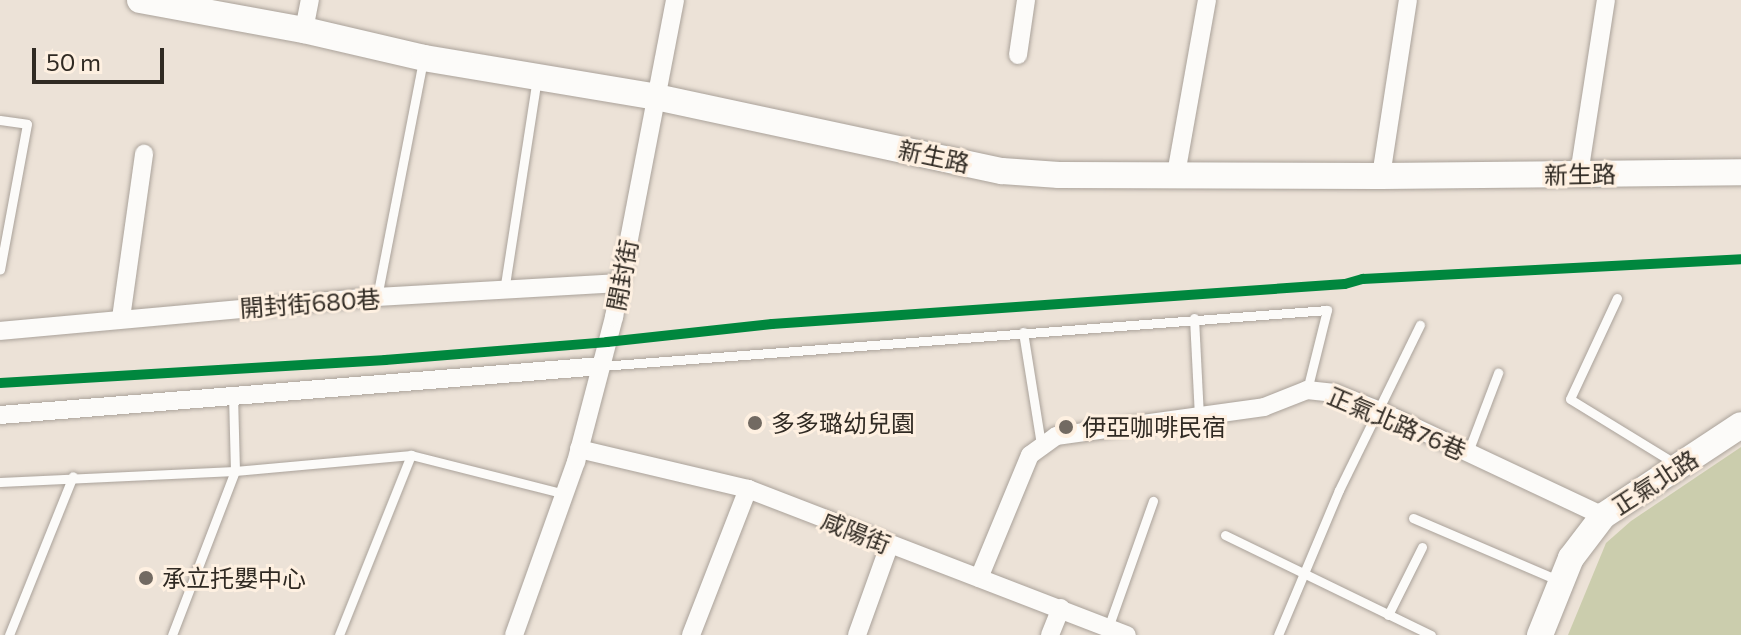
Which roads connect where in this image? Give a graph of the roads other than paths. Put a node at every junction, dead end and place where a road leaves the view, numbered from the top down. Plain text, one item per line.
1 (140, 0) edge
2 (310, 0) edge
3 (675, 0) edge
4 (1026, 0) edge
5 (1207, 0) edge
6 (1408, 0) edge
7 (1606, 0) edge
8 (304, 30) junction
9 (1018, 55) dead end
10 (424, 58) junction
11 (537, 78) junction
12 (656, 97) junction
13 (0, 120) edge
14 (144, 154) dead end
15 (1741, 172) edge
16 (1176, 174) junction
17 (1579, 174) junction
18 (1381, 176) junction
19 (0, 270) edge
20 (620, 283) junction
21 (504, 291) junction
22 (377, 297) junction
23 (1617, 298) dead end
24 (121, 318) junction
25 (1194, 318) junction
26 (1420, 325) dead end
27 (0, 331) edge
28 (1023, 332) junction
29 (601, 366) junction
30 (1498, 373) dead end
31 (1307, 390) junction
32 (233, 396) junction
33 (1380, 411) junction
34 (0, 415) edge
35 (1199, 416) junction
36 (1741, 425) edge
37 (1041, 445) junction
38 (579, 449) junction
39 (1468, 452) junction
40 (411, 455) junction
41 (1680, 466) junction
42 (235, 471) junction
43 (73, 476) junction
44 (0, 482) edge
45 (748, 489) junction
46 (565, 494) junction
47 (1153, 501) dead end
48 (1603, 516) junction
49 (1413, 518) dead end
50 (1225, 535) dead end
51 (889, 546) junction
52 (1422, 547) dead end
53 (1301, 574) junction
54 (979, 578) junction
55 (1562, 581) junction
56 (1061, 608) junction
57 (1388, 615) junction
58 (1108, 628) junction
59 (9, 635) edge
60 (172, 635) edge
61 (339, 635) edge
62 (514, 635) edge
63 (691, 635) edge
64 (857, 635) edge
65 (1050, 635) edge
66 (1127, 635) edge
67 (1278, 635) edge
68 (1431, 635) edge
69 (1540, 635) edge

1 - 8 street, 新生路
2 - 8 street
3 - 12 street, 開封街
4 - 9 street
5 - 16 street
6 - 18 street
7 - 17 street
8 - 10 street, 新生路
10 - 11 street, 新生路
10 - 22 lane
11 - 12 street, 新生路
11 - 21 lane
12 - 16 street, 新生路
12 - 20 street, 開封街
13 - 19 lane
14 - 24 street
15 - 17 street, 新生路
16 - 18 street, 新生路
17 - 18 street, 新生路
20 - 21 street, 開封街680巷
20 - 29 street, 開封街
21 - 22 street, 開封街680巷
22 - 24 street, 開封街680巷
23 - 41 lane
24 - 27 street, 開封街680巷
25 - 28 lane
25 - 31 lane
25 - 35 lane
26 - 33 lane
28 - 29 lane
28 - 37 lane
29 - 32 street
29 - 38 street, 開封街
30 - 39 lane
31 - 33 street, 正氣北路76巷
31 - 35 street, 正氣北路76巷
32 - 34 street
32 - 42 lane
33 - 39 street, 正氣北路76巷
33 - 53 lane
35 - 37 street, 正氣北路76巷
36 - 41 street, 正氣北路
37 - 54 street
38 - 45 street, 咸陽街
38 - 46 street, 開封街
39 - 48 street, 正氣北路76巷
40 - 42 lane
40 - 46 lane
40 - 61 lane
41 - 48 street, 正氣北路
42 - 43 lane
42 - 60 lane
43 - 44 lane
43 - 59 lane
45 - 51 street, 咸陽街
45 - 63 street
46 - 62 street, 開封街
47 - 58 lane
48 - 55 street, 正氣北路
49 - 55 lane
50 - 53 lane
51 - 54 street, 咸陽街
51 - 64 street
52 - 57 lane
53 - 57 lane
53 - 67 lane
54 - 56 street, 咸陽街
55 - 69 street, 正氣北路
56 - 58 street, 咸陽街
56 - 65 street
57 - 68 lane
58 - 66 street, 咸陽街

